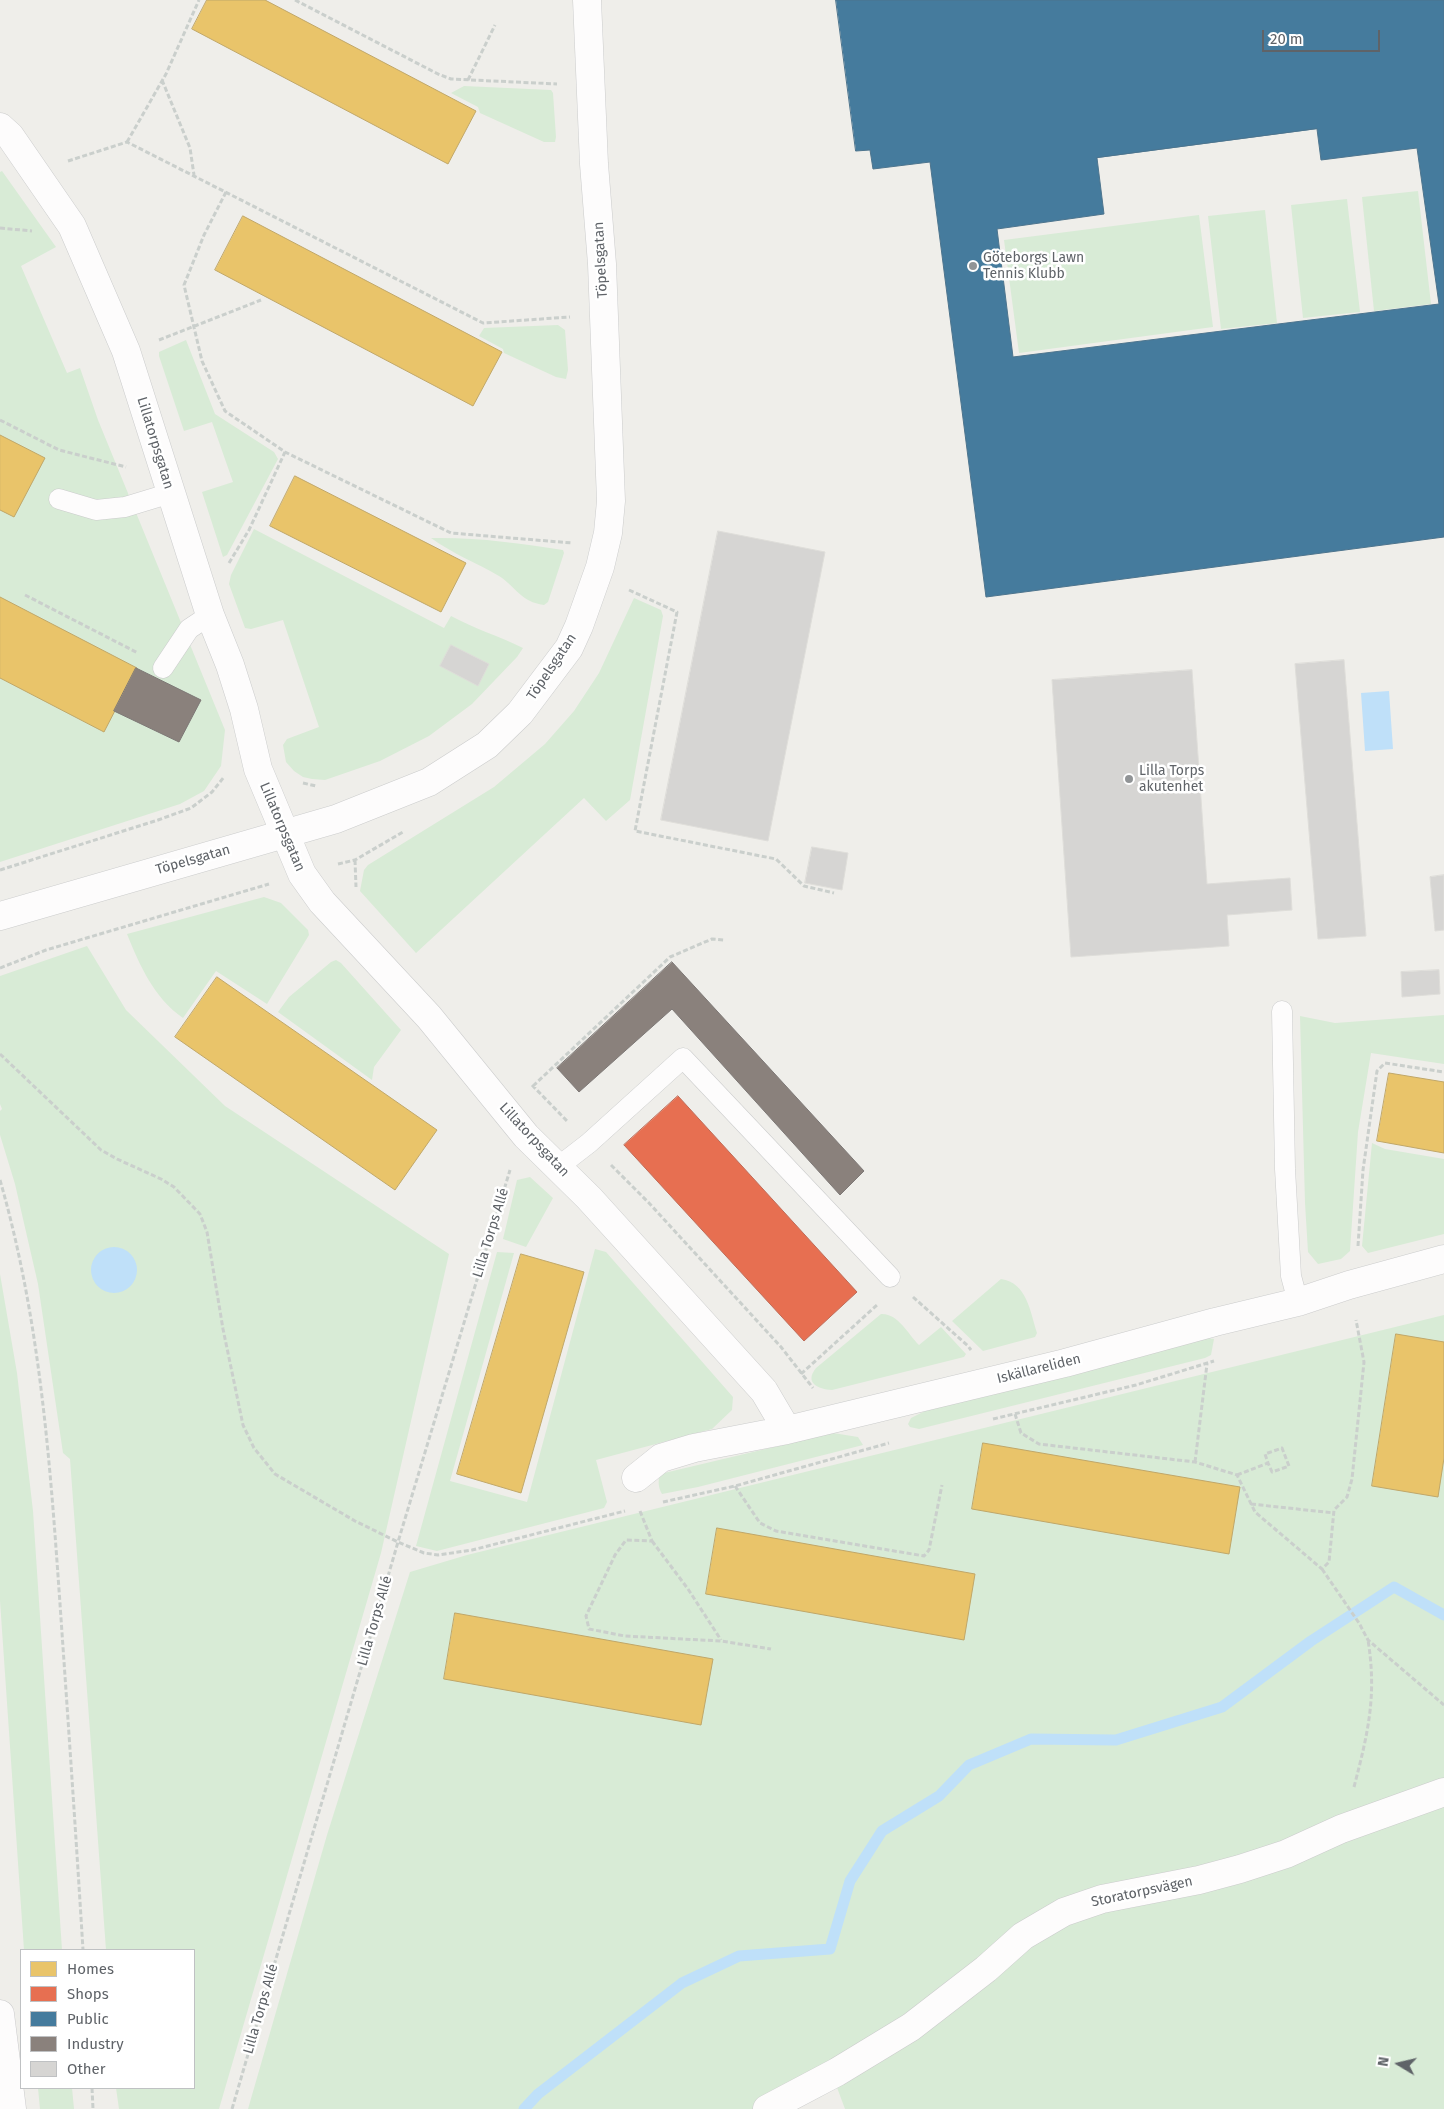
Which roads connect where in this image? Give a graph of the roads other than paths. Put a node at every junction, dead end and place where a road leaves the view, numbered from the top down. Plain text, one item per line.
1 (587, 0) edge
2 (0, 127) edge
3 (171, 493) junction
4 (60, 499) dead end
5 (210, 615) junction
6 (163, 668) dead end
7 (284, 834) junction
8 (0, 916) edge
9 (1282, 1011) dead end
10 (558, 1167) junction
11 (1444, 1259) edge
12 (894, 1281) road end
13 (1298, 1302) junction
14 (787, 1430) junction
15 (636, 1478) dead end
16 (1444, 1792) edge
17 (0, 2014) edge
18 (12, 2109) edge
19 (766, 2109) edge

1 - 7 street, Töpelsgatan
2 - 3 street, Lillatorpsgatan
3 - 4 lane
3 - 5 street, Lillatorpsgatan
5 - 6 lane
5 - 7 street, Lillatorpsgatan
7 - 8 street, Töpelsgatan
7 - 10 street, Lillatorpsgatan
9 - 13 lane
10 - 12 lane
10 - 14 street, Lillatorpsgatan
11 - 13 street, Iskällareliden
13 - 14 street, Iskällareliden
14 - 15 street, Iskällareliden
16 - 19 street, Storatorpsvägen
17 - 18 street

